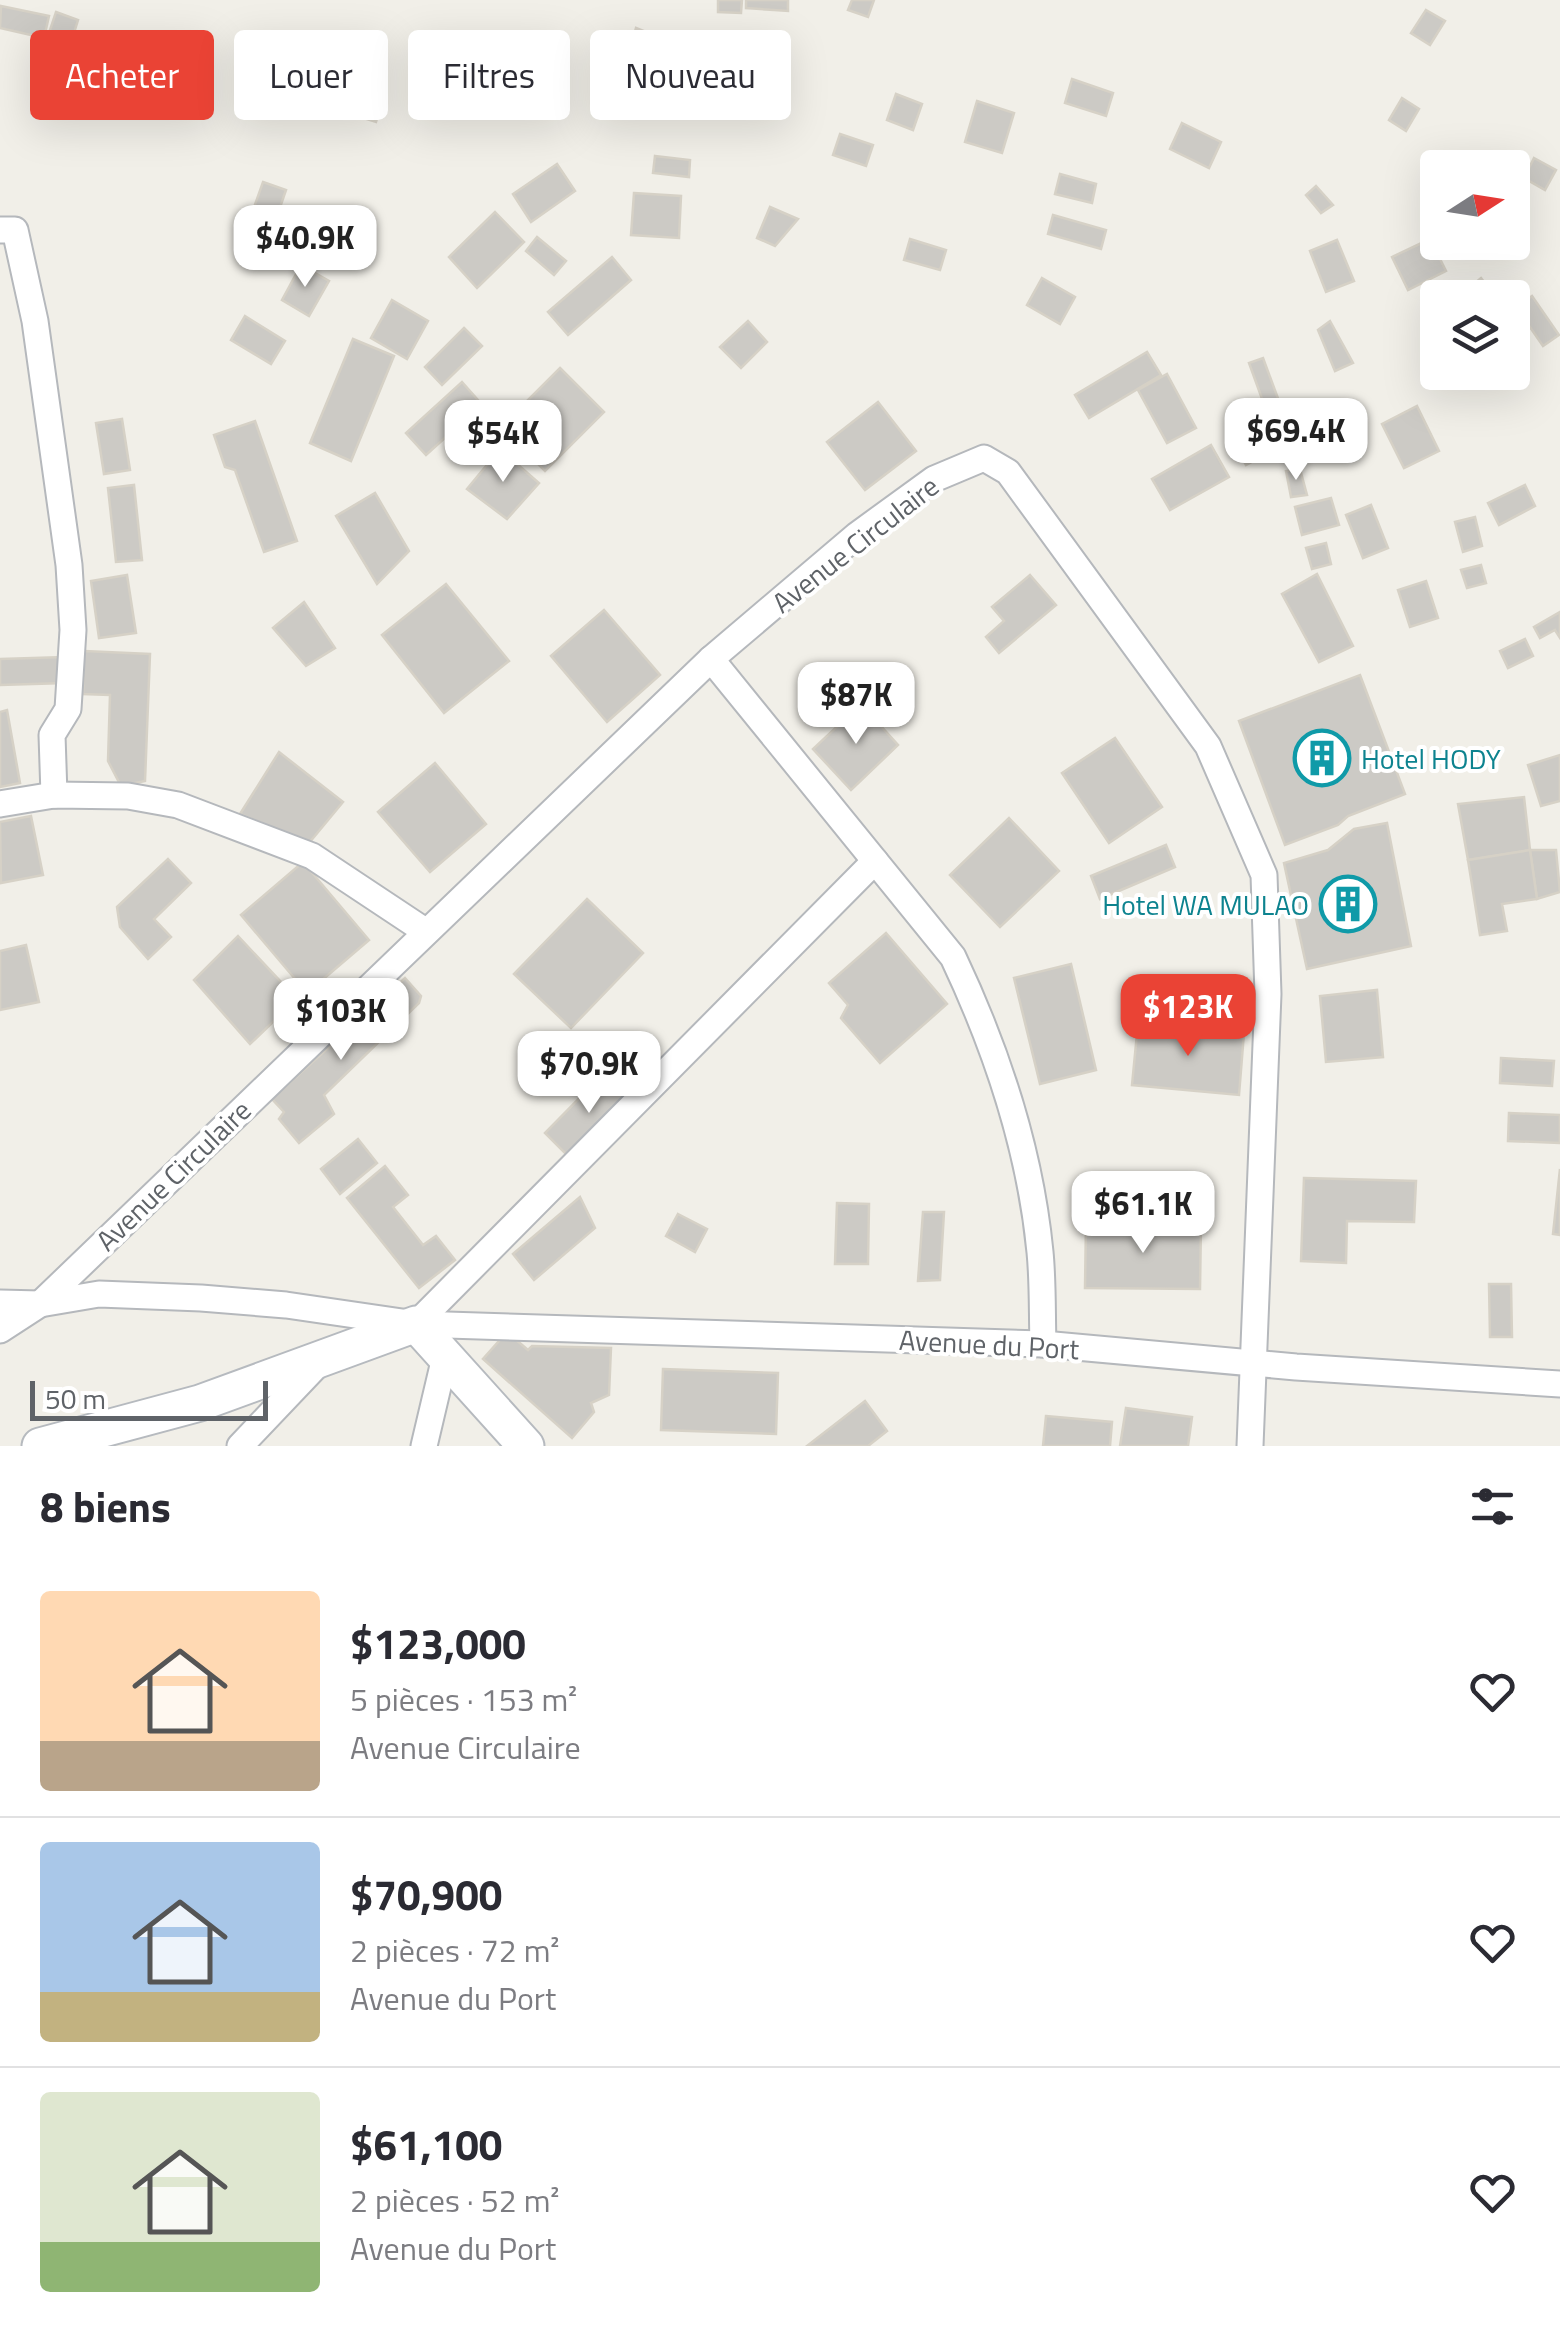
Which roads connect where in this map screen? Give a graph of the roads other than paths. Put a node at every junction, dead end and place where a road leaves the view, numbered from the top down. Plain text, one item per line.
1 (0, 230) edge
2 (711, 659) junction
3 (54, 794) junction
4 (0, 804) edge
5 (876, 861) junction
6 (425, 931) junction
7 (0, 1303) edge
8 (40, 1304) junction
9 (416, 1324) junction
10 (0, 1330) edge
11 (1043, 1344) junction
12 (445, 1357) junction
13 (322, 1360) junction
14 (1254, 1363) junction
15 (1560, 1384) edge
16 (40, 1446) edge
17 (240, 1446) edge
18 (424, 1446) edge
19 (526, 1446) edge
20 (1250, 1446) edge

1 - 3 street
2 - 5 street
2 - 6 street, Avenue Circulaire
2 - 14 street, Avenue Circulaire
3 - 4 street
3 - 6 street
5 - 9 street
5 - 11 street
6 - 8 street, Avenue Circulaire
7 - 8 street
8 - 9 street, Avenue du Port
8 - 10 street
9 - 11 street, Avenue du Port
9 - 12 main road
9 - 13 main road
11 - 14 street, Avenue du Port
12 - 18 street
12 - 19 main road
13 - 16 main road
13 - 17 street
14 - 15 street, Avenue du Port
14 - 20 street, Avenue Circulaire

